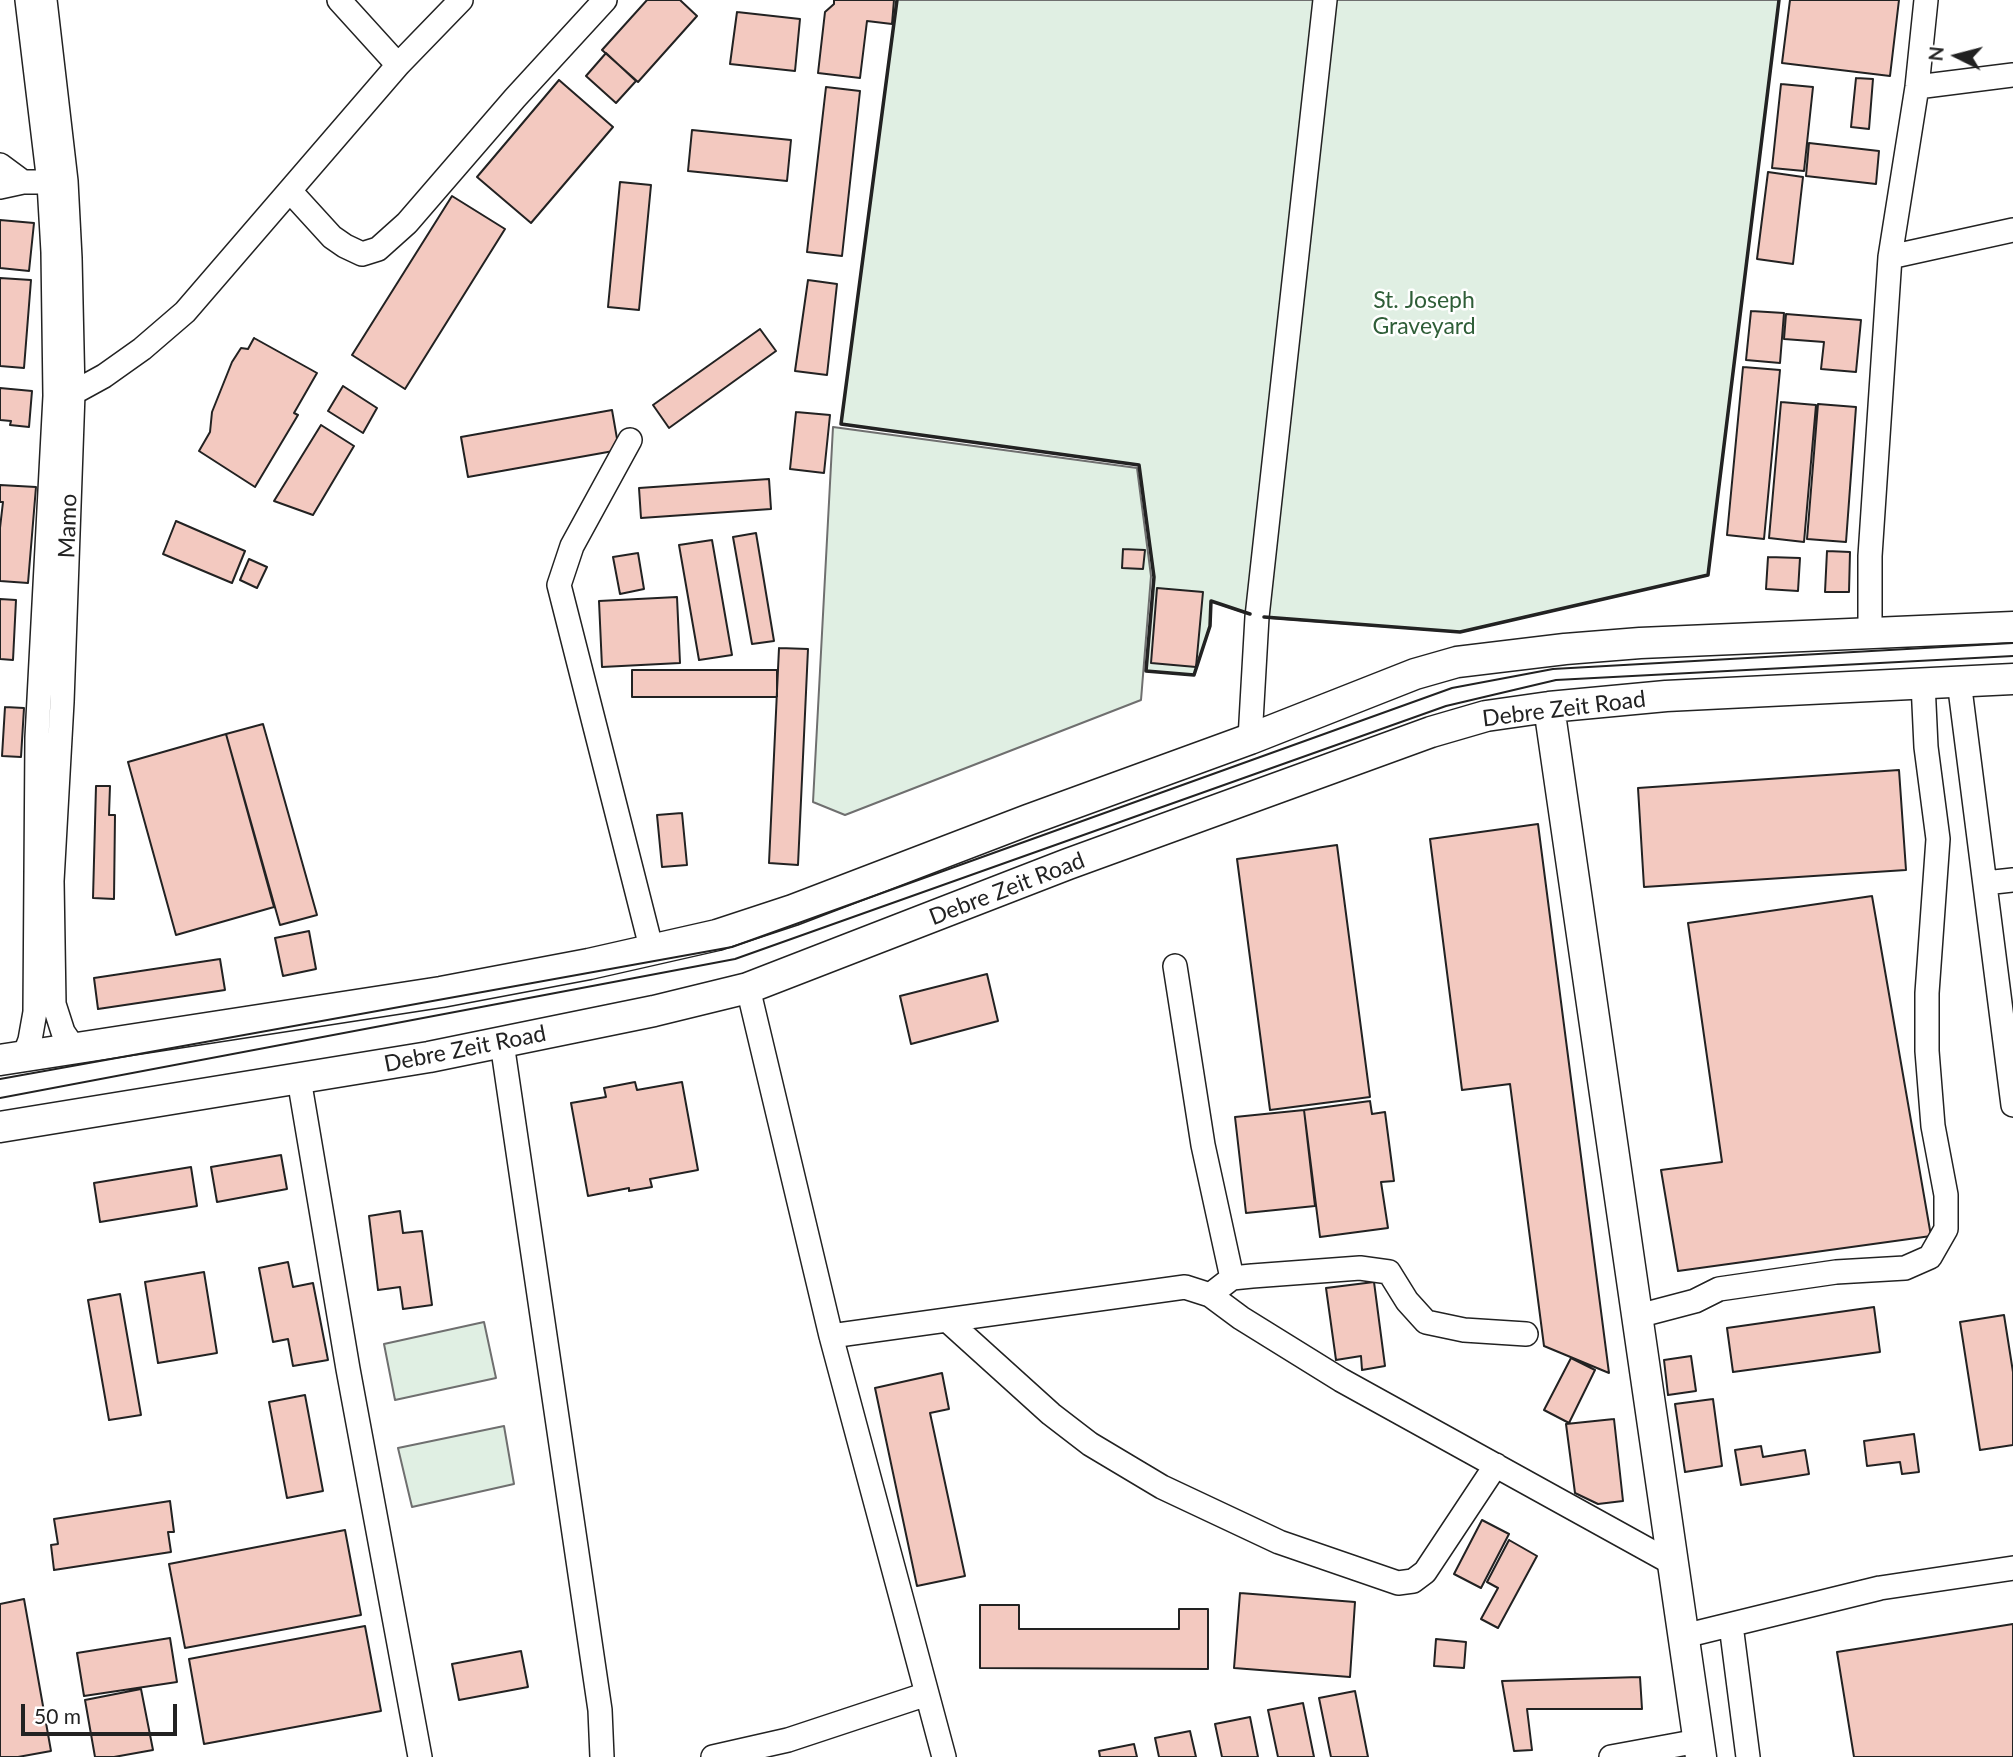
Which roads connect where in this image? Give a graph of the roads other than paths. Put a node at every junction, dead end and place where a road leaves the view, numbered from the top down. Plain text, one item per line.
1 (27, 0) edge
2 (45, 0) edge
3 (339, 0) edge
4 (605, 0) edge
5 (1325, 0) edge
6 (1926, 0) edge
7 (450, 4) edge
8 (398, 65) junction
9 (2013, 75) edge
10 (1917, 87) junction
11 (0, 165) edge
12 (23, 182) junction
13 (57, 182) junction
14 (0, 187) edge
15 (289, 191) junction
16 (2013, 230) edge
17 (1891, 257) junction
18 (64, 395) junction
19 (630, 440) dead end
20 (2013, 627) edge
21 (1870, 632) junction
22 (2013, 678) edge
23 (1959, 681) junction
24 (1923, 683) junction
25 (1549, 706) junction
26 (48, 737) junction
27 (1250, 739) junction
28 (2013, 880) edge
29 (1985, 883) junction
30 (652, 951) junction
31 (1175, 966) dead end
32 (748, 988) junction
33 (502, 1043) junction
34 (74, 1048) junction
35 (12, 1058) edge
36 (299, 1079) junction
37 (2013, 1105) edge
38 (0, 1127) edge
39 (1232, 1278) junction
40 (1210, 1295) junction
41 (1638, 1315) junction
42 (947, 1320) junction
43 (1526, 1335) dead end
44 (831, 1336) junction
45 (1496, 1465) junction
46 (1672, 1563) junction
47 (2013, 1568) edge
48 (1731, 1625) junction
49 (1684, 1636) junction
50 (927, 1694) junction
51 (1700, 1749) edge
52 (420, 1757) edge
53 (602, 1757) edge
54 (713, 1757) edge
55 (944, 1757) edge
56 (1611, 1757) edge
57 (1748, 1757) edge

1 - 13 street
2 - 13 street, Mamo
3 - 8 street
4 - 15 street
5 - 27 street
6 - 10 street
7 - 8 street
8 - 15 street
9 - 10 street
10 - 17 street
11 - 12 street
12 - 13 street
12 - 14 street
13 - 18 street, Mamo
15 - 18 street
16 - 17 street
17 - 21 street
18 - 26 street, Mamo
19 - 30 street
20 - 21 main road
21 - 27 main road
22 - 23 main road, Debre Zeit Road
23 - 24 main road, Debre Zeit Road
23 - 29 street
24 - 25 main road, Debre Zeit Road
24 - 41 street
25 - 32 main road, Debre Zeit Road
25 - 41 main road
26 - 34 street, Mamo
26 - 35 street
27 - 30 main road
28 - 29 street
29 - 37 street
30 - 34 main road
31 - 39 street
32 - 33 main road, Debre Zeit Road
32 - 44 street
33 - 36 main road, Debre Zeit Road
33 - 53 street
34 - 35 main road
36 - 38 main road, Debre Zeit Road
36 - 52 street
39 - 40 street
39 - 43 street
40 - 42 street
40 - 45 street
41 - 46 main road
42 - 44 street
42 - 45 street
44 - 50 street
45 - 46 street
46 - 49 main road
47 - 48 street
48 - 49 street
48 - 57 street
49 - 51 main road
50 - 54 street
50 - 55 street
51 - 56 street

